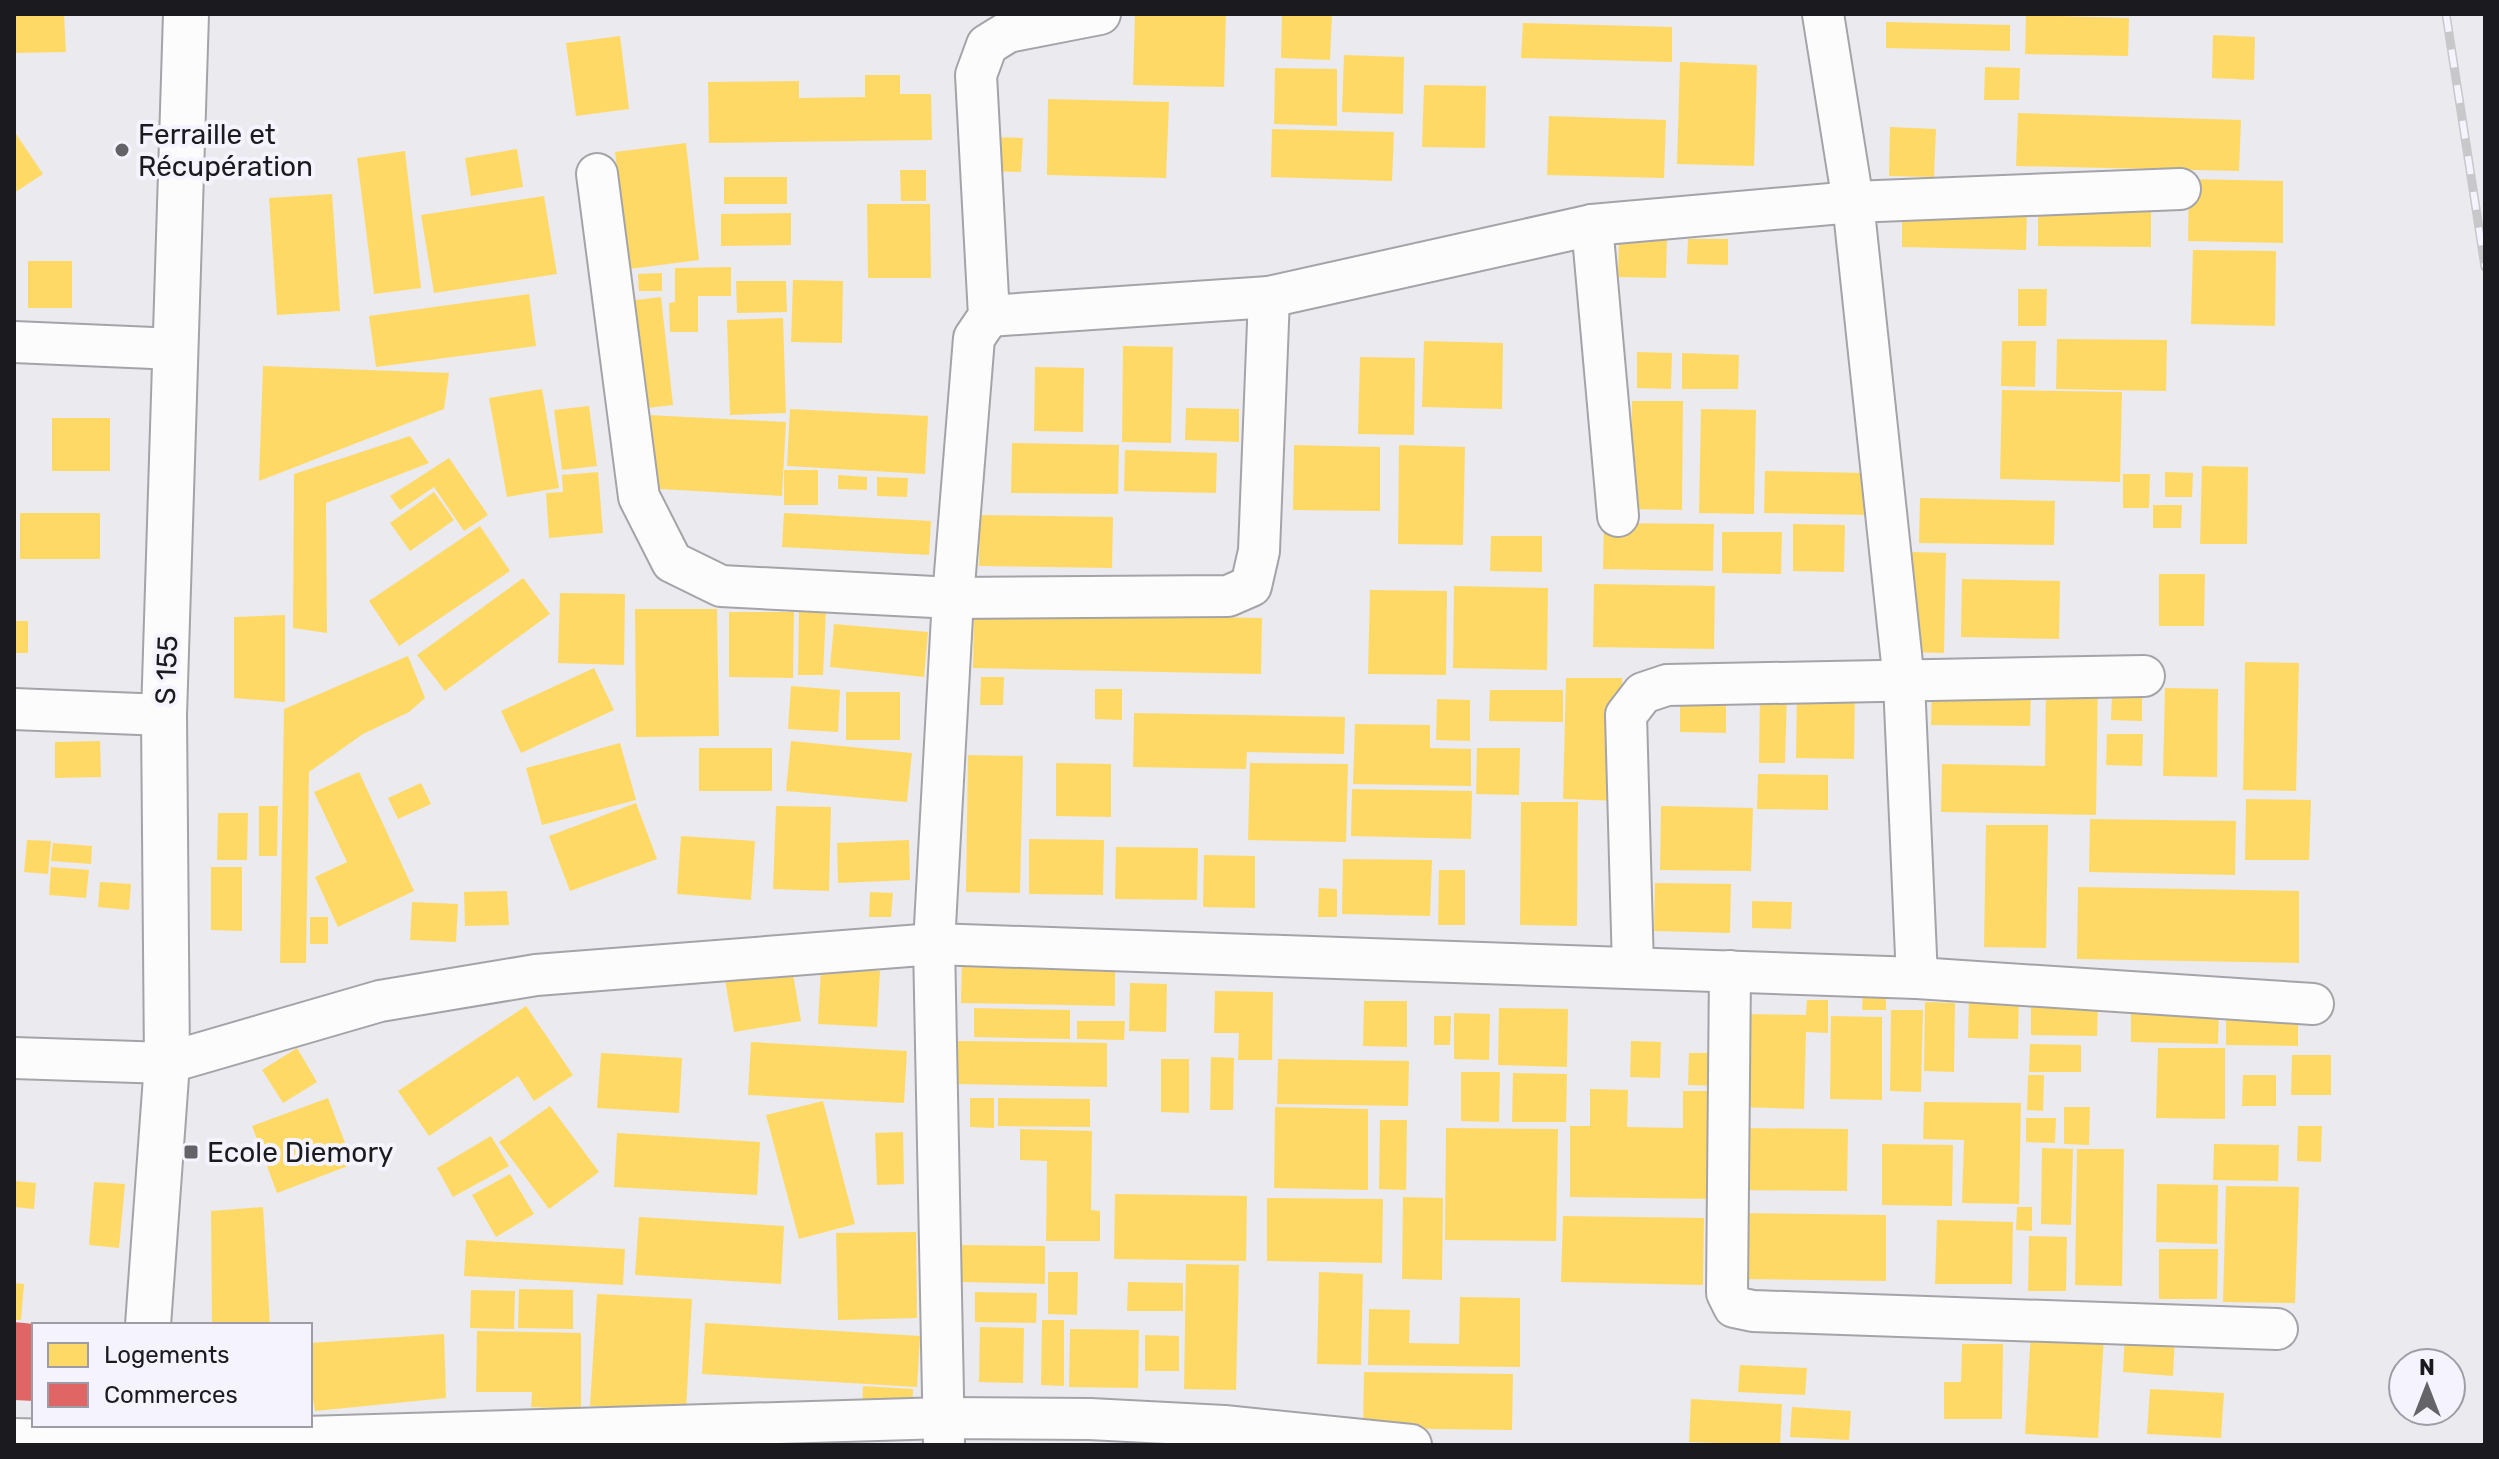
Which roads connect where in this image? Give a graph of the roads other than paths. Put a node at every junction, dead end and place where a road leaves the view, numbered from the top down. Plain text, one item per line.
1 (186, 14) edge
2 (1100, 14) edge
3 (1823, 14) edge
4 (597, 174) dead end
5 (2180, 189) dead end
6 (1853, 202) junction
7 (1592, 225) junction
8 (1269, 297) junction
9 (989, 316) junction
10 (14, 342) edge
11 (176, 349) junction
12 (1618, 516) dead end
13 (953, 598) junction
14 (2144, 676) dead end
15 (1904, 682) junction
16 (14, 709) edge
17 (164, 715) junction
18 (934, 944) junction
19 (1633, 968) junction
20 (1730, 971) junction
21 (1917, 978) junction
22 (2313, 1004) dead end
23 (14, 1058) edge
24 (167, 1063) junction
25 (148, 1323) edge
26 (2277, 1329) dead end
27 (944, 1431) edge
28 (139, 1437) edge
29 (14, 1439) edge
30 (1339, 1442) edge
31 (1411, 1445) edge

1 - 11 street, S 155
2 - 9 street
3 - 6 street
4 - 13 street
5 - 6 street
6 - 7 street
6 - 15 street
7 - 8 street
7 - 12 street
8 - 9 street
8 - 13 street
9 - 13 street
10 - 11 street
11 - 17 street, S 155
13 - 18 street
14 - 15 street
15 - 19 street
15 - 21 street
16 - 17 street
17 - 24 street, S 155
18 - 19 street
18 - 24 street
18 - 27 street
19 - 20 street
20 - 21 street
20 - 26 street
21 - 22 street
23 - 24 street
24 - 25 street, S 155
27 - 28 street
27 - 30 street
28 - 29 street
30 - 31 street

